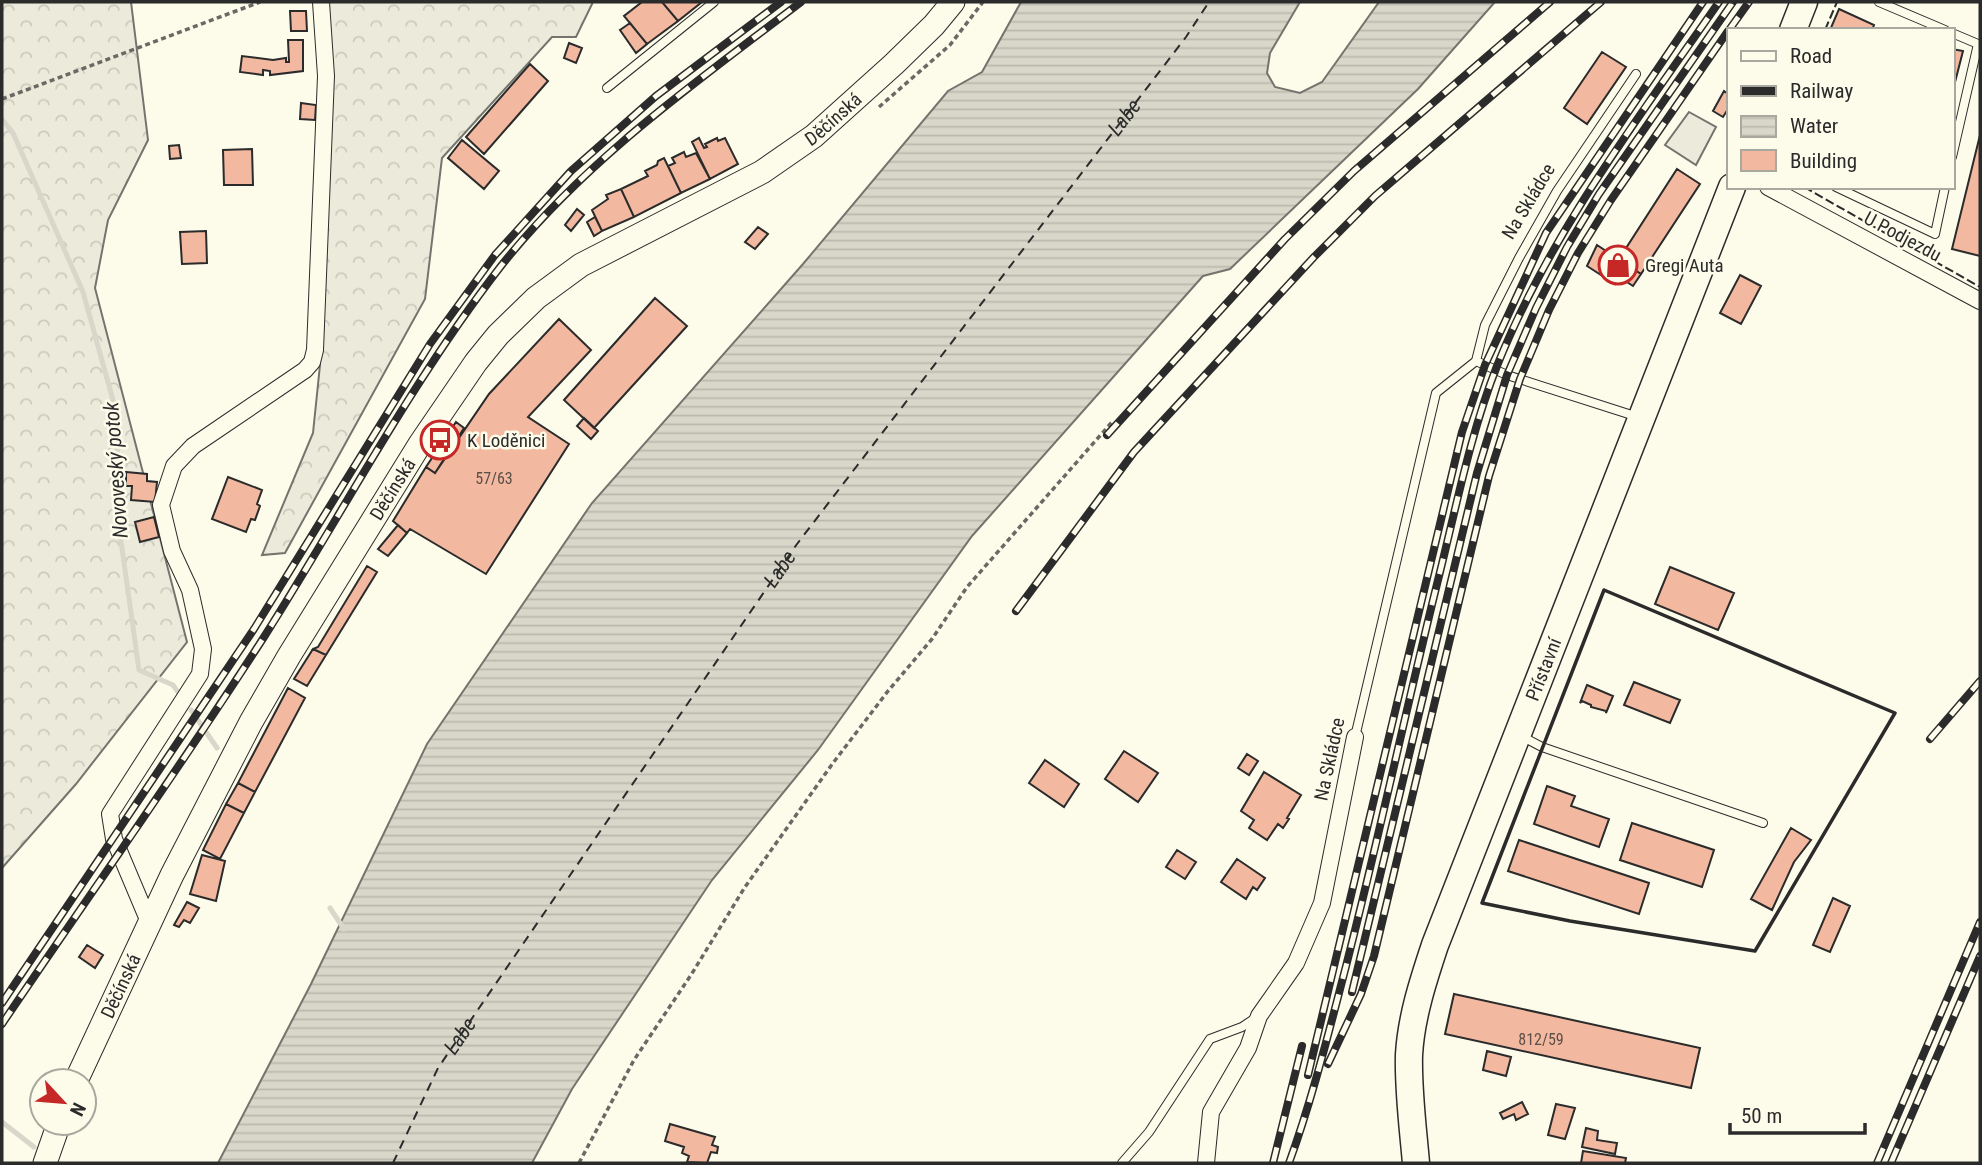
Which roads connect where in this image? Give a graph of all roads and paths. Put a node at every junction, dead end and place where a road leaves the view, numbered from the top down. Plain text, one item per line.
1 (260, 2) edge
2 (321, 2) edge
3 (714, 2) edge
4 (953, 2) edge
5 (1804, 2) edge
6 (1879, 2) edge
7 (1794, 28) edge
8 (1940, 28) edge
9 (1954, 34) edge
10 (1636, 74) dead end
11 (607, 88) dead end
12 (2, 99) edge
13 (1954, 148) edge
14 (1731, 189) edge
15 (1772, 189) edge
16 (1840, 189) edge
17 (1945, 189) edge
18 (1980, 301) edge
19 (1476, 361) junction
20 (1641, 418) junction
21 (1112, 422) dead end
22 (1518, 735) junction
23 (1355, 737) joint
24 (1763, 823) dead end
25 (149, 922) junction
26 (1259, 1016) junction
27 (82, 1067) edge
28 (54, 1137) edge
29 (45, 1163) edge
30 (579, 1163) edge
31 (1122, 1163) edge
32 (1206, 1163) edge
33 (1416, 1163) edge

1 - 12 path
2 - 25 street
3 - 11 lane
4 - 25 main road, Děčínská
5 - 7 main road
6 - 8 lane
9 - 13 lane
10 - 19 lane, Na Skládce
14 - 20 main road, Přístavní
15 - 18 street, U Podjezdu
16 - 17 lane
19 - 20 lane
19 - 23 lane, Na Skládce
20 - 22 main road, Přístavní
21 - 30 path
22 - 24 lane
22 - 33 main road, Přístavní
23 - 26 street, Na Skládce
25 - 27 main road, Děčínská
26 - 31 lane
26 - 32 street, Na Skládce
28 - 29 main road

